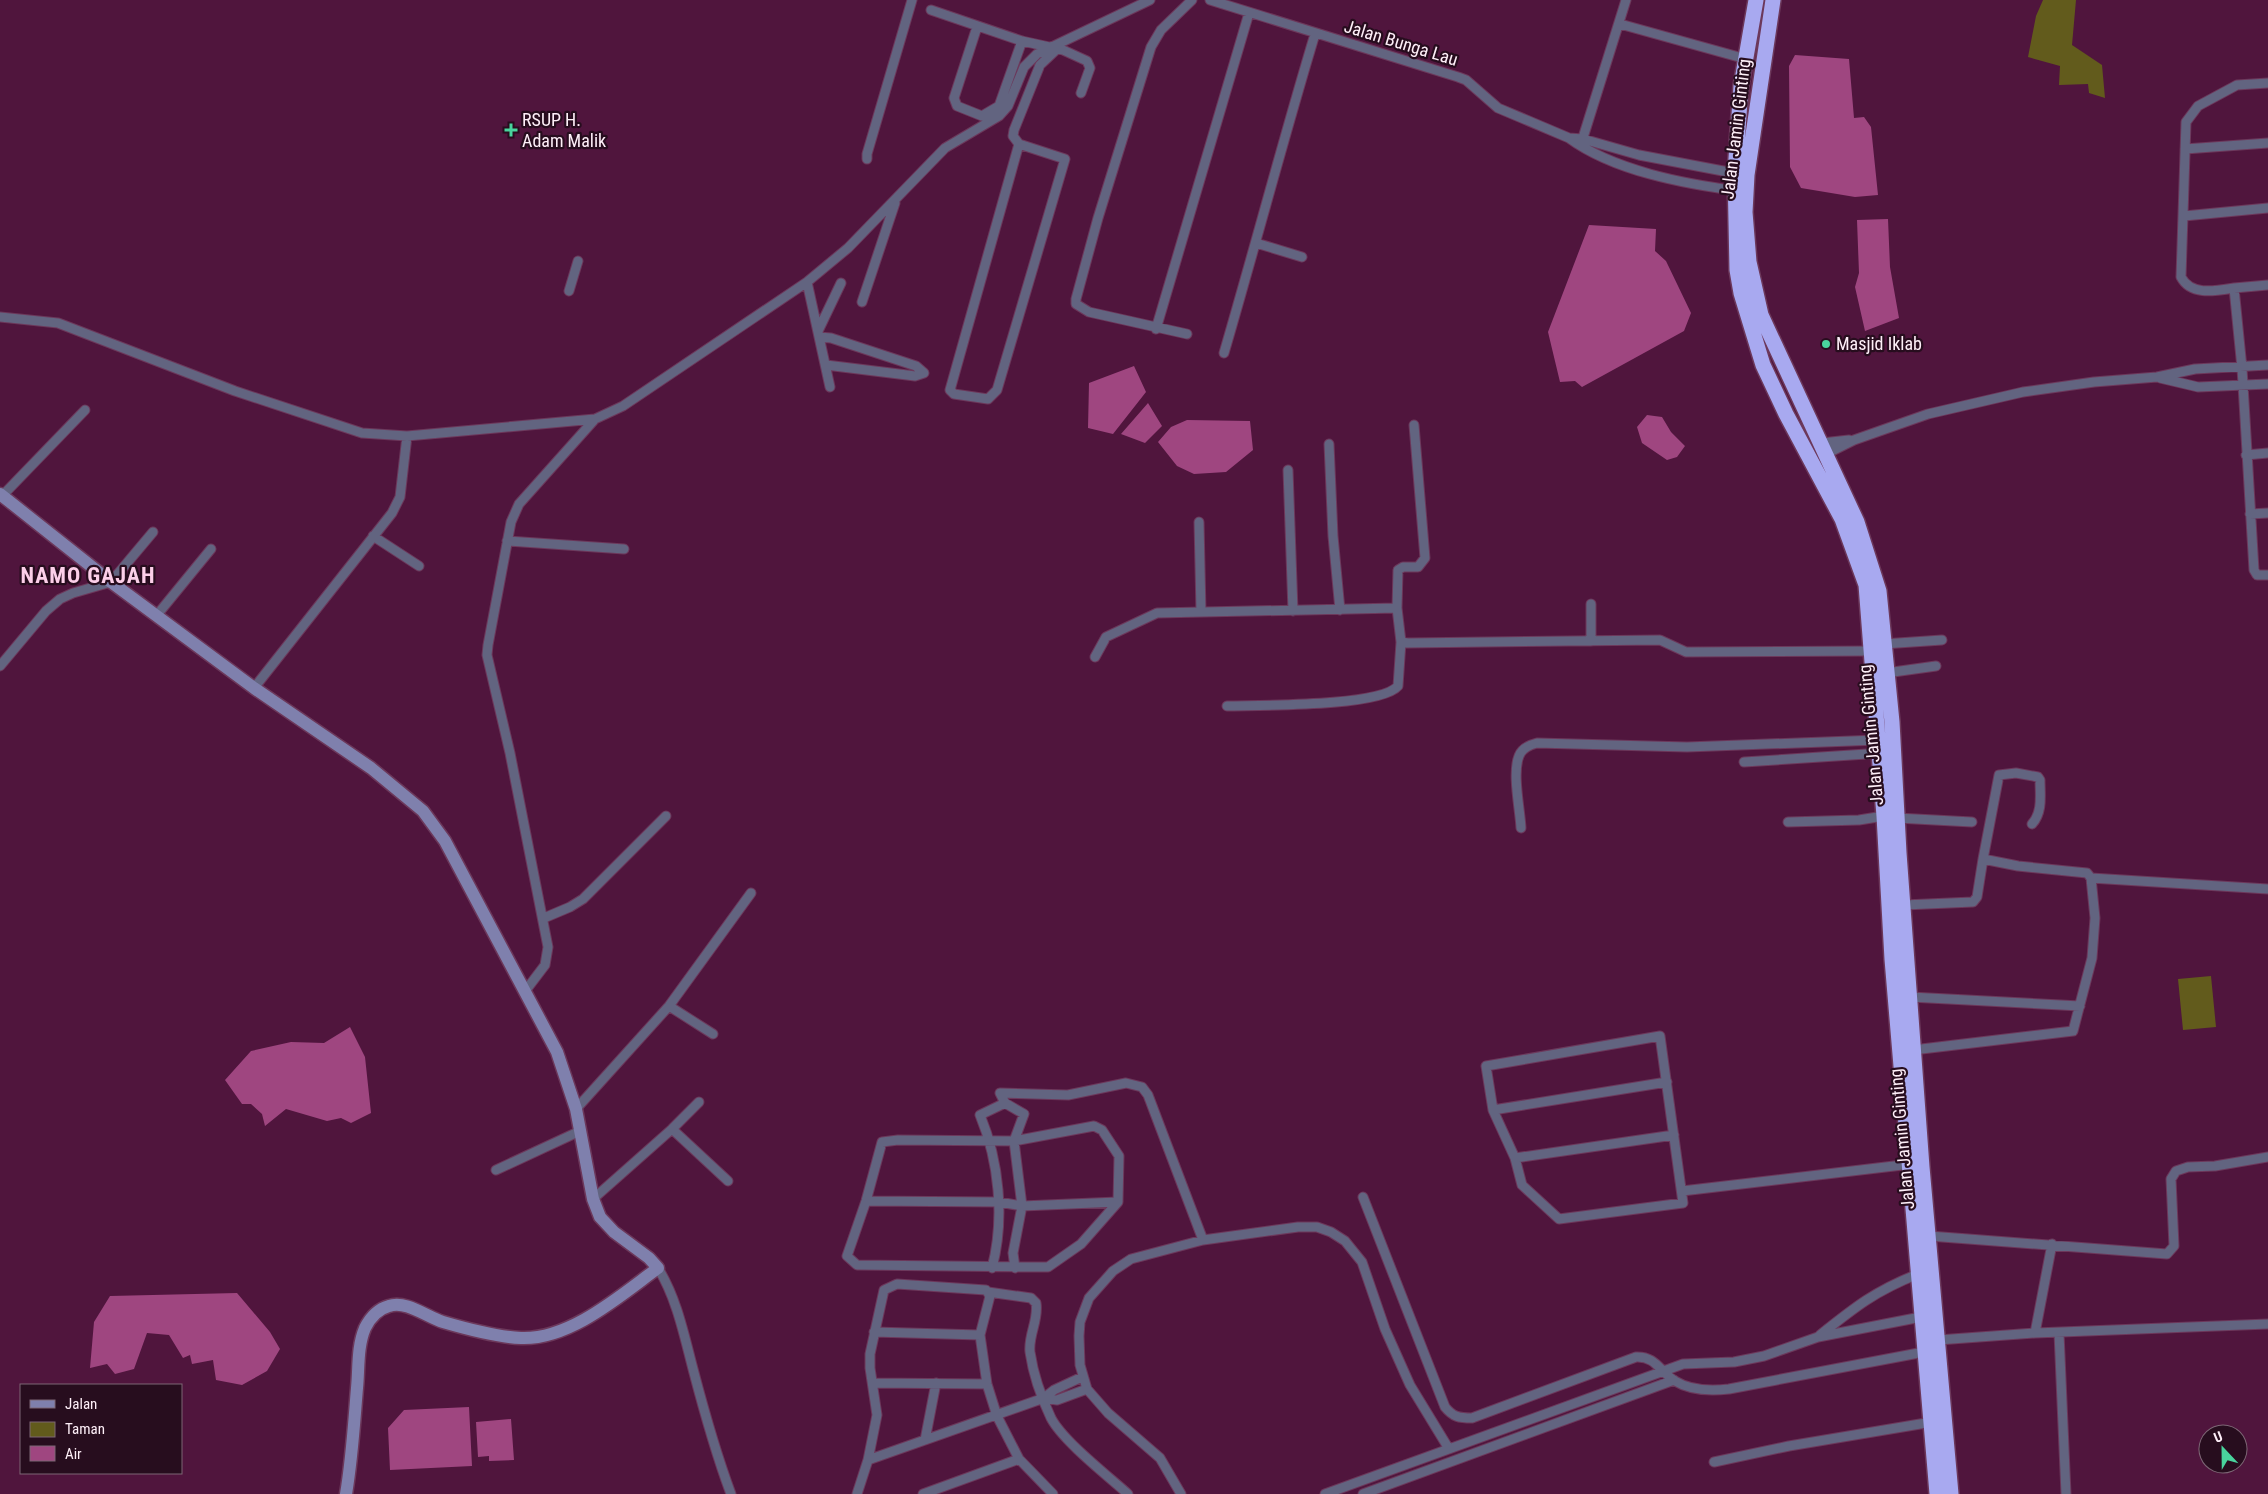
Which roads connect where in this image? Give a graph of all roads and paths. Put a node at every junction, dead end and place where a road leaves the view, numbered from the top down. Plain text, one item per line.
1 (912, 0) edge
2 (1150, 0) edge
3 (1192, 0) edge
4 (1210, 0) edge
5 (1626, 0) edge
6 (1756, 0) edge
7 (1773, 0) edge
8 (931, 10) dead end
9 (1249, 12) junction
10 (1620, 24) junction
11 (977, 28) junction
12 (1315, 34) junction
13 (1022, 41) junction
14 (1053, 48) junction
15 (1746, 59) junction
16 (2268, 83) edge
17 (1081, 93) dead end
18 (1581, 143) junction
19 (2268, 143) edge
20 (1019, 144) junction
21 (2185, 149) junction
22 (867, 159) dead end
23 (1741, 174) junction
24 (1740, 191) junction
25 (896, 200) junction
26 (2268, 208) edge
27 (2184, 216) junction
28 (1256, 243) junction
29 (1302, 257) dead end
30 (578, 261) dead end
31 (807, 282) junction
32 (841, 283) dead end
33 (2268, 285) edge
34 (2234, 288) junction
35 (570, 291) dead end
36 (862, 302) dead end
37 (0, 317) edge
38 (1156, 328) junction
39 (818, 334) junction
40 (1187, 334) dead end
41 (1224, 353) dead end
42 (826, 365) junction
43 (2268, 365) edge
44 (2242, 368) junction
45 (2157, 377) junction
46 (2242, 384) junction
47 (2268, 384) edge
48 (830, 387) dead end
49 (85, 410) dead end
50 (595, 419) junction
51 (1414, 425) dead end
52 (407, 436) junction
53 (1329, 444) dead end
54 (1824, 449) junction
55 (2268, 453) edge
56 (2246, 454) junction
57 (1288, 470) dead end
58 (1, 495) edge
59 (2268, 513) edge
60 (2250, 514) junction
61 (1199, 522) dead end
62 (153, 532) dead end
63 (373, 536) junction
64 (507, 541) junction
65 (211, 549) dead end
66 (624, 549) dead end
67 (419, 566) dead end
68 (2268, 576) edge
69 (112, 582) junction
70 (1591, 604) dead end
71 (1397, 608) junction
72 (1340, 610) junction
73 (1294, 611) junction
74 (1201, 612) junction
75 (157, 615) junction
76 (1942, 640) dead end
77 (1591, 641) junction
78 (1401, 642) junction
79 (1877, 647) junction
80 (1095, 657) dead end
81 (0, 666) edge
82 (1936, 666) dead end
83 (1886, 672) junction
84 (254, 688) junction
85 (1227, 706) dead end
86 (1883, 749) junction
87 (1744, 762) dead end
88 (666, 816) dead end
89 (1890, 817) junction
90 (1788, 822) dead end
91 (1972, 822) dead end
92 (2032, 824) dead end
93 (1521, 828) dead end
94 (1983, 859) junction
95 (2091, 878) junction
96 (2268, 889) edge
97 (751, 893) dead end
98 (1904, 905) junction
99 (544, 918) junction
100 (526, 990) junction
101 (1910, 997) junction
102 (669, 1006) junction
103 (2080, 1006) junction
104 (713, 1034) dead end
105 (1913, 1050) junction
106 (1667, 1082) junction
107 (699, 1102) dead end
108 (1004, 1103) junction
109 (576, 1109) junction
110 (1493, 1110) junction
111 (672, 1129) junction
112 (580, 1131) junction
113 (1674, 1135) junction
114 (990, 1139) junction
115 (1014, 1141) junction
116 (2268, 1157) edge
117 (1515, 1158) junction
118 (1911, 1164) junction
119 (496, 1170) dead end
120 (728, 1181) dead end
121 (1682, 1191) junction
122 (1363, 1197) dead end
123 (593, 1199) junction
124 (866, 1201) junction
125 (999, 1202) junction
126 (1118, 1202) junction
127 (1022, 1206) junction
128 (1929, 1236) junction
129 (1203, 1240) junction
130 (2052, 1244) junction
131 (658, 1268) junction
132 (992, 1268) junction
133 (1016, 1268) junction
134 (1918, 1274) junction
135 (988, 1292) junction
136 (1921, 1317) junction
137 (2268, 1324) edge
138 (874, 1332) junction
139 (2035, 1333) junction
140 (2059, 1333) junction
141 (980, 1336) junction
142 (1818, 1337) junction
143 (1938, 1340) junction
144 (1924, 1352) junction
145 (1664, 1370) junction
146 (1082, 1377) junction
147 (1674, 1380) junction
148 (873, 1384) junction
149 (936, 1384) junction
150 (986, 1384) junction
151 (1087, 1389) junction
152 (1044, 1398) junction
153 (997, 1416) junction
154 (1932, 1422) junction
155 (925, 1440) junction
156 (1449, 1449) junction
157 (1019, 1459) junction
158 (868, 1460) junction
159 (1714, 1462) dead end
160 (346, 1494) edge
161 (732, 1494) edge
162 (857, 1494) edge
163 (923, 1494) edge
164 (1053, 1494) edge
165 (1128, 1494) edge
166 (1181, 1494) edge
167 (1325, 1494) edge
168 (1363, 1494) edge
169 (1936, 1494) edge
170 (1951, 1494) edge
171 (2066, 1494) edge

1 - 22 street
2 - 14 street
3 - 38 street
4 - 9 street, Jalan Bunga Lau
5 - 10 street
6 - 15 highway, Jalan Jamin Ginting
7 - 23 highway, Jalan Jamin Ginting
8 - 11 street
9 - 12 street, Jalan Bunga Lau
9 - 38 street
10 - 15 street
10 - 18 street
11 - 13 street
11 - 13 street
12 - 18 street, Jalan Bunga Lau
12 - 28 street
13 - 14 street
14 - 17 street
14 - 20 street
14 - 25 street
15 - 23 highway, Jalan Jamin Ginting
16 - 21 street
18 - 23 street
18 - 24 street
19 - 21 street
20 - 20 street
21 - 27 street
23 - 24 highway, Jalan Jamin Ginting
24 - 54 highway, Jalan Jamin Ginting
24 - 79 highway, Jalan Jamin Ginting
25 - 31 street
25 - 36 street
26 - 27 street
27 - 34 street
28 - 29 street
28 - 41 street
30 - 35 street
31 - 39 street
31 - 50 street
32 - 39 street
33 - 34 street
34 - 44 street
37 - 52 street
38 - 40 street
39 - 42 street
39 - 42 street
42 - 48 street
43 - 44 street
44 - 45 street
44 - 46 street
45 - 46 street
45 - 54 street
46 - 47 street
46 - 56 street
49 - 58 street
50 - 52 street
50 - 64 street
51 - 71 street
52 - 63 street
53 - 72 street
54 - 79 highway, Jalan Jamin Ginting
55 - 56 street
56 - 60 street
57 - 73 street
58 - 69 street
59 - 60 street
60 - 68 street
61 - 74 street
62 - 69 street
63 - 67 street
63 - 84 street
64 - 66 street
64 - 99 street
65 - 75 street
69 - 75 street
69 - 81 street
70 - 77 street
71 - 72 street
71 - 78 street
72 - 73 street
73 - 74 street
74 - 80 street
75 - 84 street
76 - 79 street
77 - 78 street
77 - 79 street
78 - 85 street
79 - 83 highway, Jalan Jamin Ginting
79 - 86 highway, Jalan Jamin Ginting
82 - 83 street
83 - 86 highway, Jalan Jamin Ginting
84 - 100 street
86 - 87 street
86 - 89 highway, Jalan Jamin Ginting
86 - 93 street
88 - 99 street
89 - 90 street
89 - 91 street
89 - 98 highway, Jalan Jamin Ginting
89 - 118 highway, Jalan Jamin Ginting
92 - 94 street
94 - 95 street
94 - 98 street
95 - 96 street
95 - 103 street
97 - 102 street
98 - 101 highway, Jalan Jamin Ginting
99 - 100 street
100 - 109 street
101 - 103 street
101 - 105 highway, Jalan Jamin Ginting
102 - 104 street
102 - 109 street
103 - 105 street
105 - 128 highway, Jalan Jamin Ginting
106 - 110 street
106 - 110 street
106 - 113 street
107 - 111 street
108 - 114 street
108 - 115 street
108 - 129 street
109 - 112 street
110 - 117 street
111 - 120 street
111 - 123 street
112 - 119 street
112 - 123 street
113 - 117 street
113 - 121 street
114 - 115 street
114 - 124 street
114 - 125 street
115 - 126 street
115 - 127 street
116 - 130 street
117 - 121 street
118 - 121 street
118 - 134 highway, Jalan Jamin Ginting
122 - 145 street
123 - 131 street
124 - 125 street
124 - 132 street
125 - 127 street
125 - 132 street
126 - 127 street
126 - 133 street
127 - 133 street
128 - 130 street
128 - 143 highway, Jalan Jamin Ginting
129 - 146 street
129 - 156 street
130 - 139 street
131 - 160 street
131 - 161 street
132 - 133 street
134 - 136 highway, Jalan Jamin Ginting
134 - 142 street
135 - 138 street
135 - 141 street
135 - 152 street
136 - 142 street
136 - 144 highway, Jalan Jamin Ginting
137 - 140 street
138 - 141 street
138 - 148 street
139 - 140 street
139 - 143 street
140 - 171 street
141 - 150 street
142 - 145 street
143 - 170 highway, Jalan Jamin Ginting
144 - 147 street
144 - 154 highway, Jalan Jamin Ginting
145 - 147 street
145 - 156 street
146 - 151 street
146 - 152 street
147 - 168 street
148 - 149 street
148 - 158 street
149 - 150 street
149 - 155 street
150 - 153 street
151 - 152 street
151 - 166 street
152 - 153 street
152 - 165 street
153 - 155 street
153 - 157 street
154 - 159 street
154 - 169 highway, Jalan Jamin Ginting
155 - 158 street
156 - 167 street
157 - 163 street
157 - 164 street
158 - 162 street

